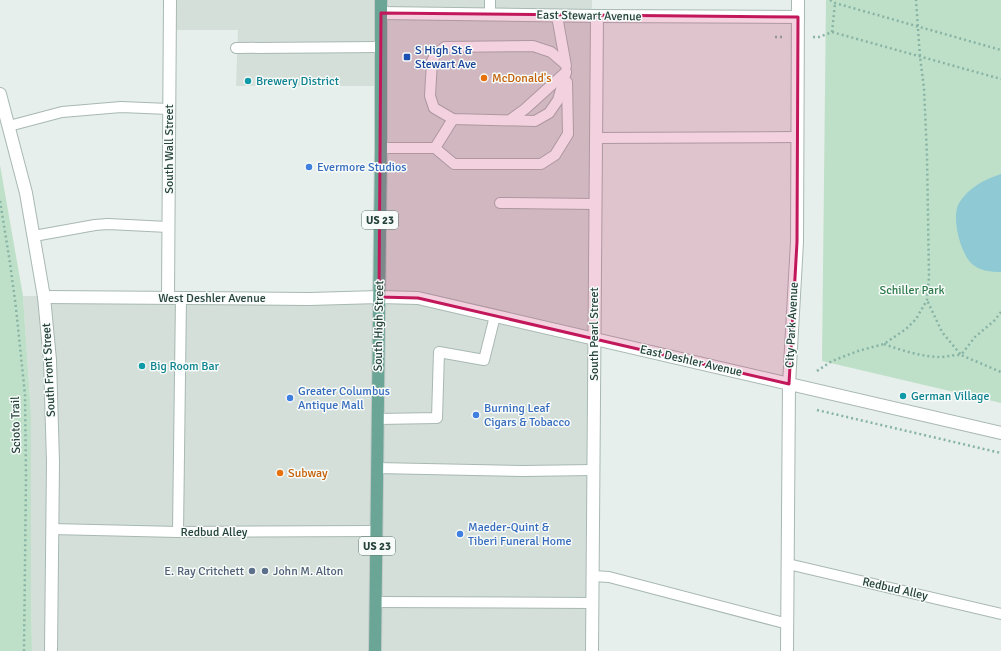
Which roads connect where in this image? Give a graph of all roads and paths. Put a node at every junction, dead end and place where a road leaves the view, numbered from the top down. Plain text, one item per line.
1 (170, 0) edge
2 (381, 0) edge
3 (490, 0) edge
4 (798, 0) edge
5 (830, 0) edge
6 (916, 0) edge
7 (835, 3) junction
8 (381, 13) junction
9 (490, 14) junction
10 (557, 16) junction
11 (597, 16) junction
12 (798, 17) junction
13 (918, 25) junction
14 (832, 32) junction
15 (775, 37) dead end
16 (797, 37) junction
17 (381, 47) junction
18 (236, 48) dead end
19 (1001, 50) edge
20 (920, 57) junction
21 (566, 68) junction
22 (1001, 79) edge
23 (0, 94) edge
24 (169, 109) junction
25 (453, 119) junction
26 (510, 120) junction
27 (9, 126) junction
28 (797, 137) junction
29 (595, 138) junction
30 (381, 148) junction
31 (435, 148) junction
32 (0, 201) edge
33 (500, 203) dead end
34 (595, 204) junction
35 (168, 227) junction
36 (34, 236) junction
37 (44, 297) junction
38 (168, 297) junction
39 (181, 297) junction
40 (379, 297) junction
41 (927, 300) junction
42 (1001, 312) edge
43 (495, 316) junction
44 (595, 339) junction
45 (884, 344) junction
46 (961, 355) junction
47 (817, 371) dead end
48 (1001, 372) edge
49 (789, 384) junction
50 (816, 410) dead end
51 (378, 419) junction
52 (1001, 433) edge
53 (1001, 453) edge
54 (377, 468) junction
55 (593, 470) junction
56 (52, 528) junction
57 (377, 531) junction
58 (178, 532) junction
59 (788, 564) junction
60 (592, 576) junction
61 (376, 602) junction
62 (592, 603) junction
63 (1001, 614) edge
64 (788, 624) junction
65 (24, 651) edge
66 (51, 651) edge
67 (375, 651) edge
68 (592, 651) edge
69 (787, 651) edge

1 - 24 street, South Wall Street
2 - 8 main road, South High Street / US 23
3 - 9 lane
4 - 12 street, City Park Avenue
5 - 7 path
6 - 13 path
7 - 13 path
7 - 14 path
8 - 9 street, East Stewart Avenue
8 - 17 main road, South High Street / US 23
9 - 10 street, East Stewart Avenue
10 - 11 street, East Stewart Avenue
10 - 21 lane
11 - 12 street, East Stewart Avenue
11 - 29 street, South Pearl Street
12 - 16 street, City Park Avenue
13 - 19 path
13 - 20 path
14 - 16 path
14 - 20 path
15 - 16 path
16 - 28 street, City Park Avenue
17 - 18 lane
17 - 30 main road, South High Street / US 23
20 - 22 path
20 - 41 path
21 - 25 lane
21 - 26 lane
21 - 26 lane
21 - 31 lane
23 - 27 street, South Front Street
24 - 27 lane
24 - 35 street, South Wall Street
25 - 26 lane
25 - 31 lane
27 - 36 street, South Front Street
28 - 29 lane
28 - 49 street, City Park Avenue
29 - 34 street, South Pearl Street
30 - 31 lane
30 - 40 main road, South High Street / US 23
32 - 65 path, Scioto Trail
33 - 34 lane
34 - 44 street, South Pearl Street
35 - 36 lane
35 - 38 street, South Wall Street
36 - 37 street, South Front Street
37 - 38 street, West Deshler Avenue
37 - 56 street, South Front Street
38 - 39 street, West Deshler Avenue
39 - 40 street, West Deshler Avenue
39 - 58 lane
40 - 43 street, East Deshler Avenue
40 - 51 main road, South High Street / US 23
41 - 45 path
41 - 46 path
42 - 46 path
43 - 44 street, East Deshler Avenue
43 - 51 lane
44 - 49 street, East Deshler Avenue
44 - 55 street, South Pearl Street
45 - 46 path
45 - 47 path
46 - 48 path
49 - 52 street, East Deshler Avenue
49 - 59 street, City Park Avenue
50 - 53 path
51 - 54 main road, South High Street / US 23
54 - 55 lane
54 - 57 main road, South High Street / US 23
55 - 60 street, South Pearl Street
56 - 58 lane, Redbud Alley
56 - 66 street, South Front Street
57 - 58 lane, Redbud Alley
57 - 61 main road, South High Street / US 23
59 - 63 lane, Redbud Alley
59 - 64 street, City Park Avenue
60 - 62 street, South Pearl Street
60 - 64 lane
61 - 62 lane
61 - 67 main road, South High Street / US 23
62 - 68 street, South Pearl Street
64 - 69 street, City Park Avenue

